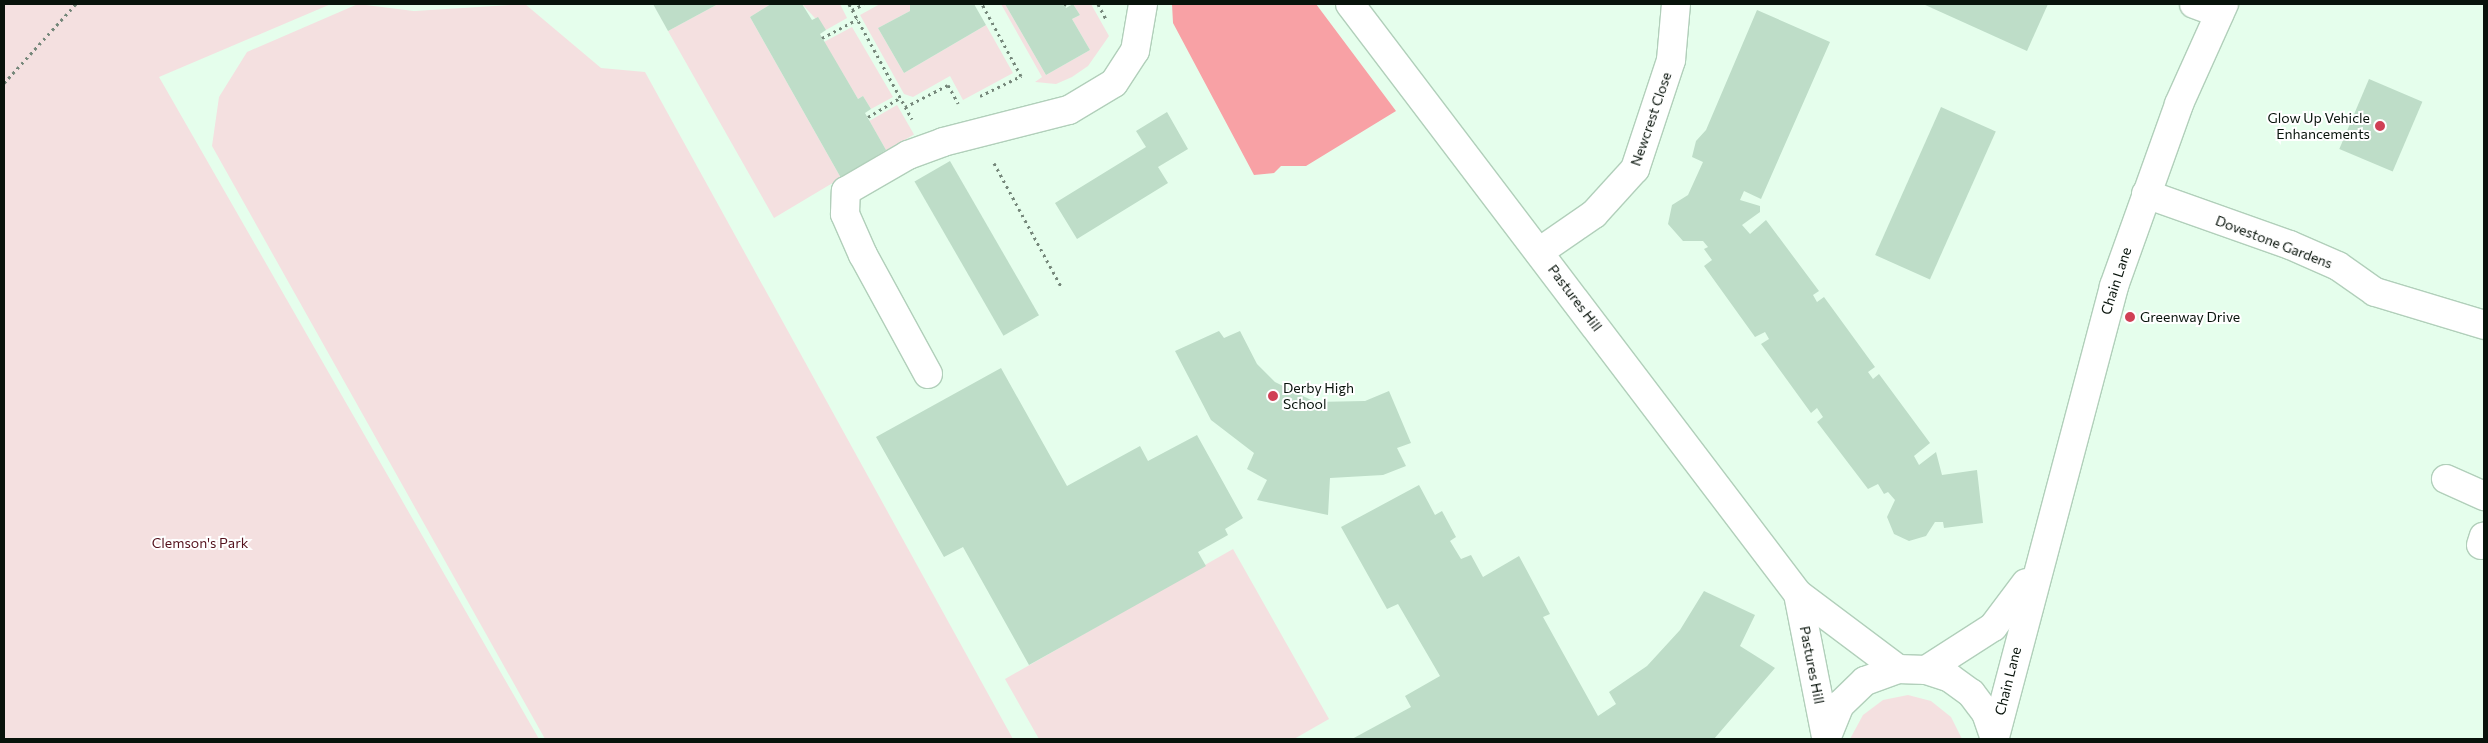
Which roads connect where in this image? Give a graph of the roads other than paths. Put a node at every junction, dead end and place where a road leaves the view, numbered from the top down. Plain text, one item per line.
1 (1143, 4) edge
2 (1350, 4) edge
3 (1676, 4) edge
4 (2212, 7) edge
5 (2146, 194) junction
6 (1539, 252) junction
7 (2484, 324) edge
8 (928, 374) dead end
9 (2446, 478) dead end
10 (2484, 496) edge
11 (2036, 567) junction
12 (1798, 594) junction
13 (1898, 669) junction
14 (1926, 670) junction
15 (1826, 738) edge
16 (1995, 738) edge

1 - 8 street
2 - 6 street, Pastures Hill
3 - 6 street, Newcrest Close
4 - 5 street, Chain Lane
5 - 7 street, Dovestone Gardens
5 - 11 street, Chain Lane
6 - 12 street, Pastures Hill
9 - 10 street
11 - 14 street, Chain Lane
11 - 16 street, Chain Lane
12 - 13 street, Pastures Hill
12 - 15 street, Pastures Hill
13 - 14 street
13 - 15 street
14 - 16 street

